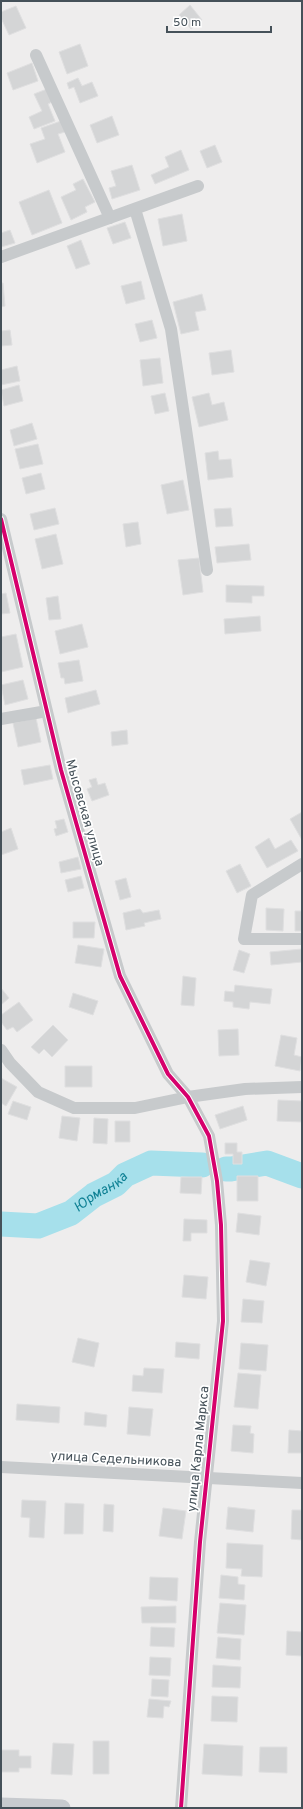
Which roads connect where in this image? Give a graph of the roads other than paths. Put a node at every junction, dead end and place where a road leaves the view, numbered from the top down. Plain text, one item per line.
1 (36, 55) dead end
2 (198, 186) dead end
3 (135, 209) junction
4 (110, 218) junction
5 (1, 257) edge
6 (1, 519) edge
7 (206, 570) dead end
8 (47, 710) junction
9 (1, 719) edge
10 (302, 864) edge
11 (302, 939) edge
12 (1, 1050) edge
13 (302, 1087) edge
14 (188, 1097) junction
15 (1, 1467) edge
16 (207, 1479) junction
17 (302, 1484) edge
18 (1, 1806) edge
19 (62, 1808) edge
20 (180, 1808) edge

1 - 4 street
2 - 3 street
3 - 4 street
3 - 7 street
4 - 5 street
6 - 8 street, Мысовская улица
8 - 9 street
8 - 14 street, Мысовская улица
10 - 11 street
12 - 14 street
13 - 14 street
14 - 16 street, улица Карла Маркса
15 - 16 street, улица Седельникова
16 - 17 street, улица Седельникова
16 - 20 street, улица Карла Маркса
18 - 19 main road

